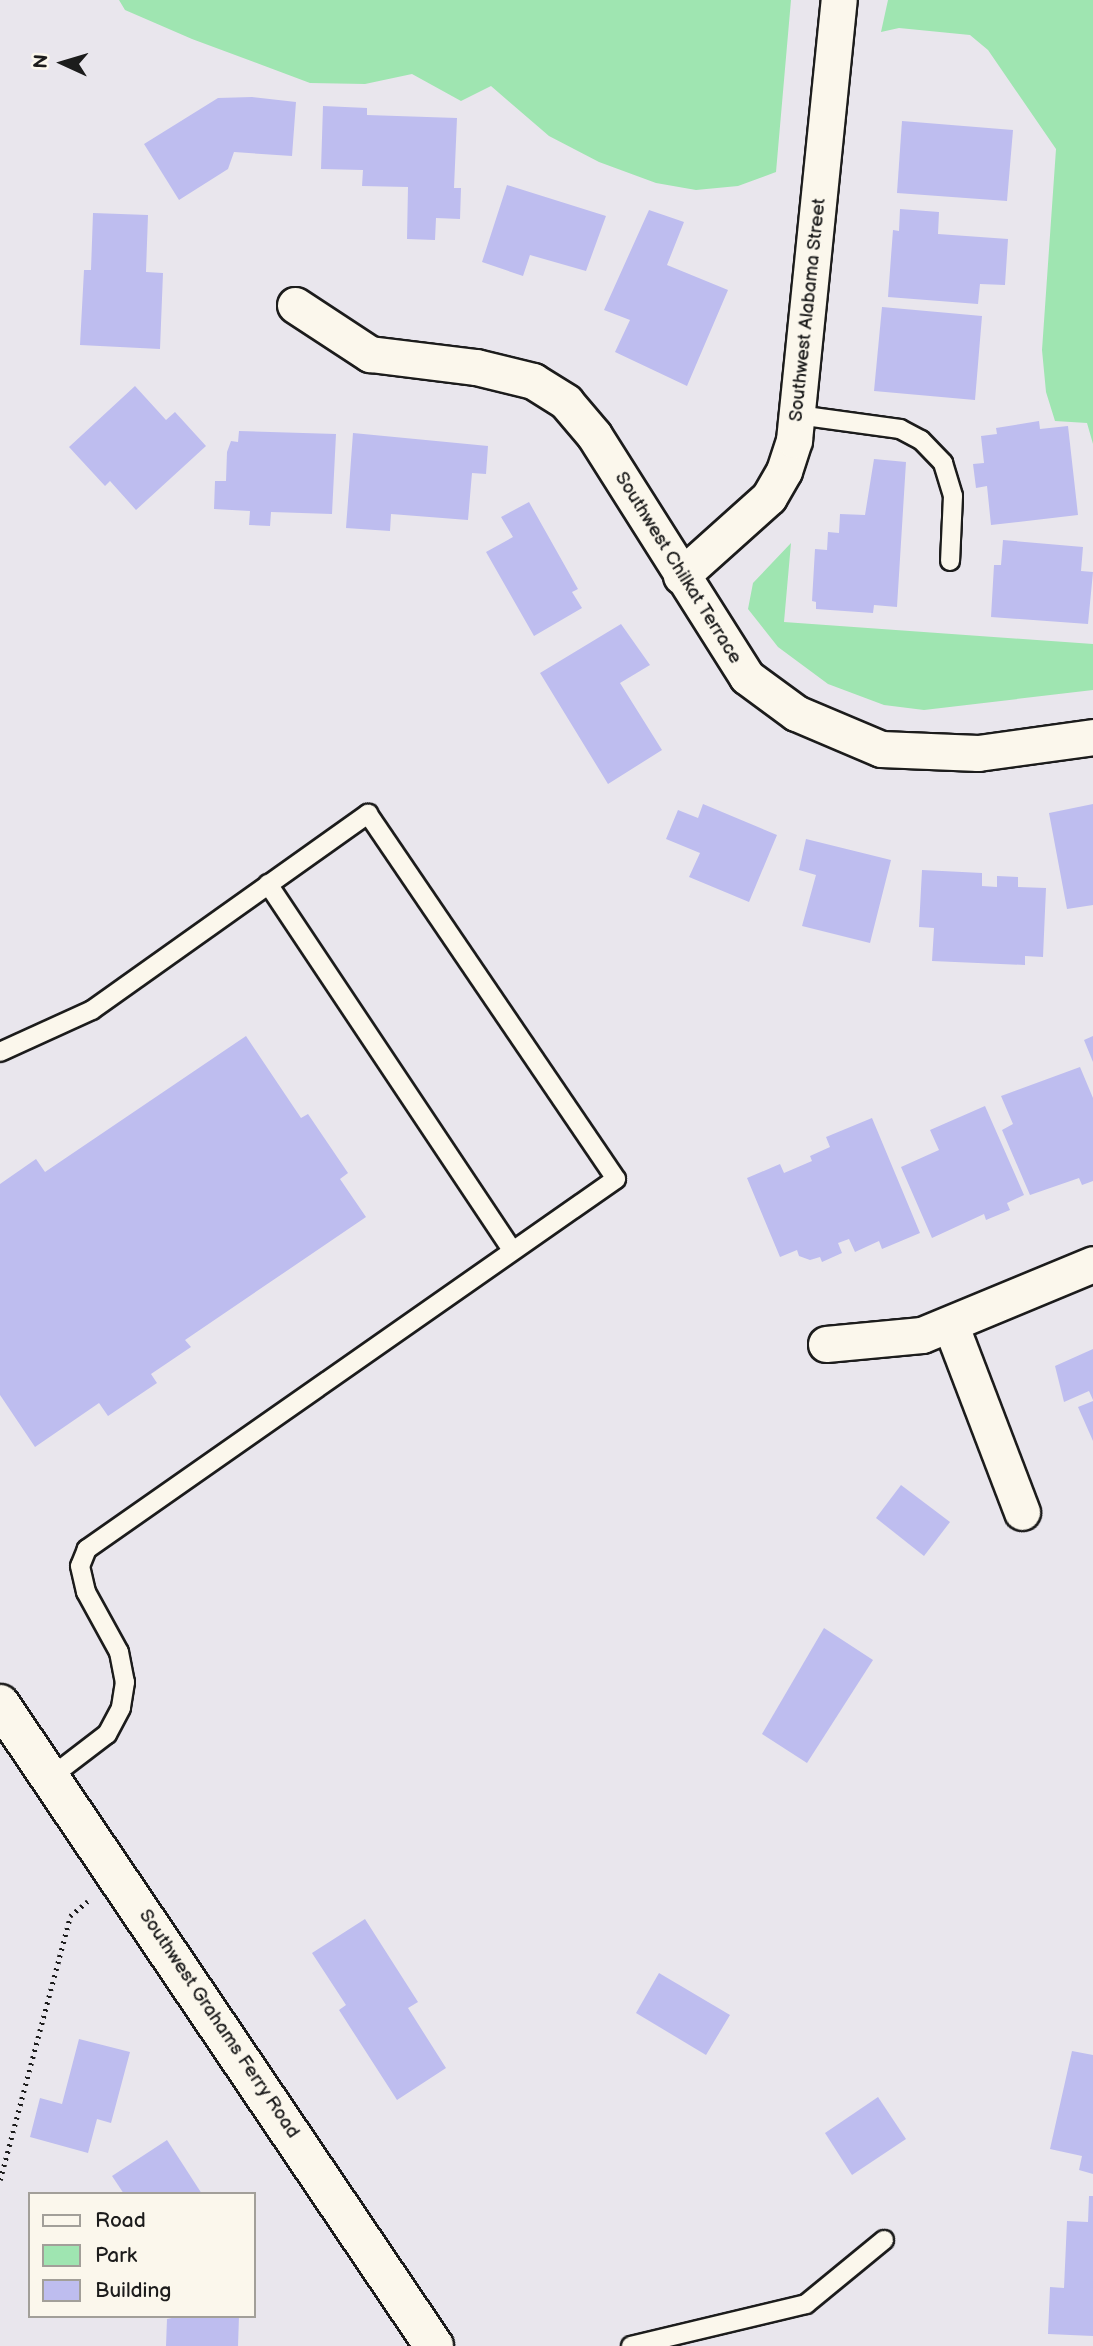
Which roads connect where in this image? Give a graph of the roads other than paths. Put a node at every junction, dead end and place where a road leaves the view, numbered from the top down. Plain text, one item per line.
1 (839, 0) edge
2 (295, 305) dead end
3 (798, 415) junction
4 (950, 561) dead end
5 (681, 576) junction
6 (1093, 737) edge
7 (268, 884) junction
8 (0, 1052) edge
9 (511, 1249) junction
10 (1093, 1264) edge
11 (951, 1326) junction
12 (825, 1343) dead end
13 (1022, 1512) dead end
14 (0, 1704) edge
15 (51, 1777) junction
16 (884, 2240) dead end
17 (434, 2346) edge
18 (631, 2346) edge

1 - 3 street, Southwest Alabama Street
2 - 5 street, Southwest Chilkat Terrace
3 - 4 lane
3 - 5 street, Southwest Alabama Street
5 - 6 street, Southwest Chilkat Terrace
7 - 8 lane
7 - 9 lane
7 - 9 lane
9 - 15 lane
10 - 11 street
11 - 12 street
11 - 13 street
14 - 15 street, Southwest Grahams Ferry Road
15 - 17 street, Southwest Grahams Ferry Road
16 - 18 lane

